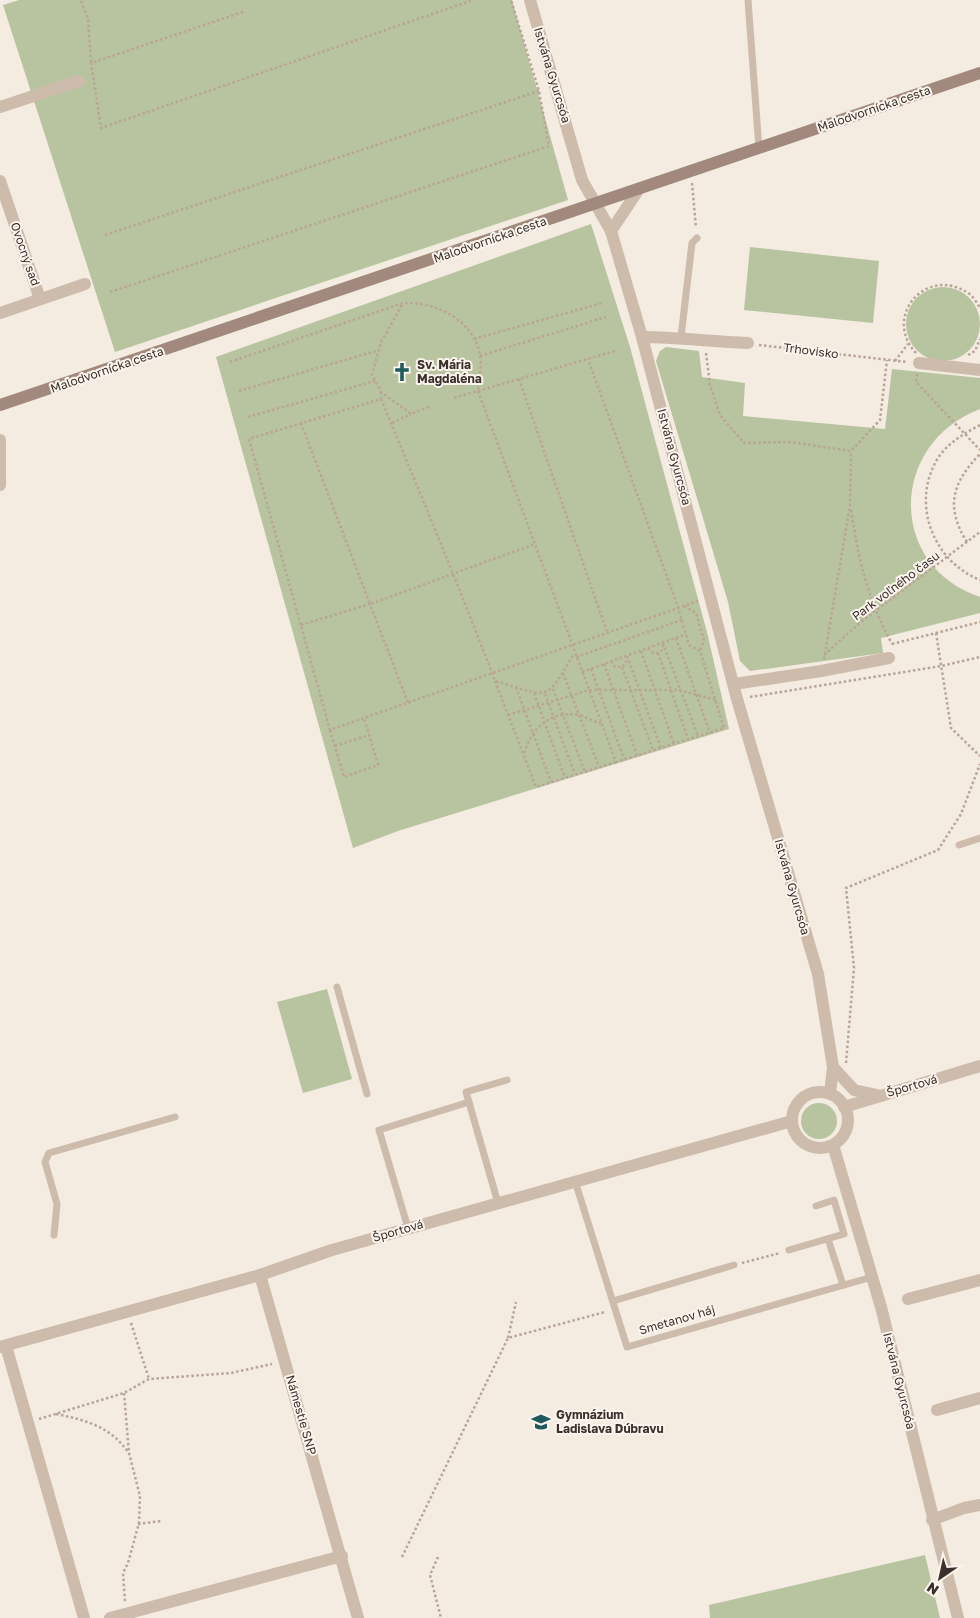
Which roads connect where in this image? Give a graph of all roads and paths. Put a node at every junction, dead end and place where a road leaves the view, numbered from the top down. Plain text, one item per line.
1 (473, 0) edge
2 (511, 0) edge
3 (530, 0) edge
4 (748, 0) edge
5 (82, 1) edge
6 (243, 12) dead end
7 (91, 63) junction
8 (980, 72) edge
9 (79, 81) dead end
10 (540, 91) junction
11 (0, 107) edge
12 (759, 149) junction
13 (0, 181) edge
14 (692, 182) dead end
15 (638, 189) junction
16 (595, 203) junction
17 (610, 231) junction
18 (106, 235) dead end
19 (697, 238) joint
20 (85, 284) dead end
21 (110, 292) dead end
22 (40, 299) junction
23 (403, 303) junction
24 (602, 303) dead end
25 (980, 308) edge
26 (0, 313) edge
27 (606, 317) dead end
28 (642, 337) junction
29 (681, 337) junction
30 (474, 339) junction
31 (704, 342) junction
32 (748, 343) joint
33 (908, 344) junction
34 (379, 350) junction
35 (615, 352) dead end
36 (480, 356) junction
37 (588, 359) junction
38 (887, 360) junction
39 (895, 361) junction
40 (230, 362) dead end
41 (919, 363) junction
42 (980, 370) edge
43 (519, 379) junction
44 (375, 381) junction
45 (239, 391) dead end
46 (478, 391) junction
47 (381, 392) junction
48 (454, 398) dead end
49 (382, 399) junction
50 (0, 406) edge
51 (431, 406) dead end
52 (411, 414) junction
53 (248, 417) dead end
54 (301, 423) junction
55 (392, 423) junction
56 (980, 425) edge
57 (964, 433) junction
58 (0, 440) edge
59 (980, 450) edge
60 (851, 451) junction
61 (980, 454) edge
62 (0, 485) edge
63 (850, 506) junction
64 (980, 532) edge
65 (967, 542) junction
66 (535, 544) junction
67 (947, 558) junction
68 (454, 572) junction
69 (980, 580) edge
70 (704, 598) dead end
71 (370, 604) junction
72 (684, 606) junction
73 (678, 607) junction
74 (874, 611) junction
75 (682, 620) junction
76 (980, 622) edge
77 (301, 626) junction
78 (607, 632) junction
79 (936, 633) junction
80 (686, 634) junction
81 (676, 638) junction
82 (663, 643) junction
83 (572, 644) junction
84 (892, 644) junction
85 (648, 648) junction
86 (641, 651) junction
87 (700, 651) junction
88 (574, 652) junction
89 (658, 653) junction
90 (627, 656) junction
91 (576, 657) junction
92 (980, 657) edge
93 (889, 658) joint
94 (611, 661) junction
95 (604, 664) junction
96 (941, 666) junction
97 (622, 667) junction
98 (590, 669) junction
99 (582, 672) junction
100 (492, 673) junction
101 (563, 673) junction
102 (495, 681) junction
103 (734, 684) junction
104 (516, 687) junction
105 (553, 688) junction
106 (630, 689) junction
107 (639, 689) junction
108 (655, 689) junction
109 (589, 690) junction
110 (598, 690) junction
111 (613, 690) junction
112 (671, 690) junction
113 (681, 690) junction
114 (534, 693) junction
115 (544, 694) junction
116 (572, 695) junction
117 (696, 695) junction
118 (744, 698) dead end
119 (558, 699) junction
120 (716, 700) junction
121 (408, 702) junction
122 (548, 702) junction
123 (538, 705) junction
124 (524, 710) junction
125 (508, 715) junction
126 (563, 715) junction
127 (579, 715) junction
128 (364, 718) junction
129 (554, 718) junction
130 (545, 722) junction
131 (601, 723) junction
132 (330, 730) junction
133 (532, 732) junction
134 (710, 733) junction
135 (369, 735) junction
136 (698, 736) junction
137 (688, 739) junction
138 (674, 744) junction
139 (335, 746) junction
140 (661, 748) junction
141 (653, 750) junction
142 (523, 754) junction
143 (637, 755) junction
144 (980, 756) edge
145 (624, 759) junction
146 (616, 762) junction
147 (980, 764) edge
148 (599, 767) junction
149 (585, 772) junction
150 (575, 774) junction
151 (565, 778) junction
152 (551, 782) junction
153 (980, 838) edge
154 (959, 846) dead end
155 (337, 987) dead end
156 (980, 1066) edge
157 (833, 1067) junction
158 (846, 1067) dead end
159 (507, 1080) dead end
160 (367, 1094) dead end
161 (830, 1094) junction
162 (878, 1095) junction
163 (469, 1102) junction
164 (844, 1107) junction
165 (175, 1117) dead end
166 (792, 1121) junction
167 (833, 1145) junction
168 (575, 1181) junction
169 (498, 1203) junction
170 (816, 1206) dead end
171 (408, 1228) junction
172 (54, 1235) dead end
173 (828, 1239) junction
174 (788, 1250) joint
175 (734, 1265) joint
176 (260, 1275) junction
177 (872, 1277) junction
178 (980, 1280) edge
179 (843, 1285) junction
180 (908, 1299) dead end
181 (613, 1301) junction
182 (516, 1302) dead end
183 (615, 1309) junction
184 (128, 1311) junction
185 (508, 1338) junction
186 (3, 1347) edge
187 (286, 1361) junction
188 (149, 1379) junction
189 (124, 1393) junction
190 (980, 1398) edge
191 (937, 1410) dead end
192 (55, 1414) junction
193 (30, 1424) junction
194 (129, 1453) junction
195 (980, 1505) edge
196 (932, 1520) junction
197 (161, 1521) dead end
198 (138, 1524) junction
199 (342, 1556) junction
200 (402, 1557) dead end
201 (438, 1557) dead end
202 (126, 1614) junction
203 (84, 1618) edge
204 (110, 1618) edge
205 (358, 1618) edge
206 (441, 1618) edge
207 (958, 1618) edge

1 - 7 path
2 - 10 path
3 - 16 street, Istvána Gyurcsóa
4 - 12 lane
5 - 7 path
6 - 7 path
8 - 12 street, Malodvornícka cesta
9 - 11 street
10 - 18 path
10 - 21 path
12 - 15 street, Malodvornícka cesta
13 - 22 street, Ovocný sad
14 - 19 path
15 - 16 street, Malodvornícka cesta
15 - 17 street
16 - 17 street, Istvána Gyurcsóa
16 - 50 street, Malodvornícka cesta
17 - 28 street, Istvána Gyurcsóa
19 - 29 lane
20 - 22 street, Ovocný sad
22 - 26 street, Ovocný sad
23 - 30 path
23 - 34 path
23 - 40 path
24 - 30 path
25 - 33 path
27 - 36 path
28 - 29 street
28 - 103 street, Istvána Gyurcsóa
29 - 31 street
30 - 36 path
31 - 32 street
31 - 60 path
32 - 38 path, Trhovisko
33 - 39 path
33 - 41 path
34 - 44 path
34 - 45 path
35 - 37 path
36 - 46 path
37 - 43 path
37 - 73 path
38 - 39 path, Trhovisko
38 - 60 path
39 - 41 path, Trhovisko
41 - 42 street
41 - 57 path
43 - 46 path
43 - 78 path
44 - 47 path
44 - 53 path
46 - 48 path
46 - 66 path
47 - 49 path
47 - 52 path
49 - 54 path
49 - 55 path
51 - 52 path
52 - 55 path
54 - 71 path
54 - 77 path
55 - 68 path
56 - 57 path
57 - 59 path
57 - 67 path
58 - 62 street
60 - 63 path
61 - 65 path
63 - 74 path
63 - 74 path, Park voľného času
64 - 65 path, Park voľného času
65 - 67 path, Park voľného času
66 - 68 path
66 - 83 path
67 - 69 path
67 - 74 path, Park voľného času
68 - 71 path
68 - 100 path
70 - 72 path
71 - 77 path
71 - 121 path
72 - 73 path
72 - 87 path
73 - 75 path
73 - 78 path
74 - 84 path
75 - 80 path
75 - 91 path
76 - 79 path
77 - 132 path
78 - 83 path
79 - 84 path
79 - 96 path
80 - 81 path
80 - 87 path
81 - 82 path
81 - 117 path
82 - 85 path
82 - 89 path
82 - 113 path
83 - 88 path
83 - 100 path
84 - 93 path
85 - 86 path
85 - 89 path
86 - 90 path
86 - 108 path
87 - 120 path
88 - 91 path
88 - 101 path
89 - 112 path
90 - 94 path
90 - 97 path
90 - 107 path
91 - 99 path
92 - 96 path
93 - 103 street
94 - 95 path
94 - 97 path
95 - 98 path
95 - 111 path
96 - 118 path
96 - 144 path
97 - 106 path
98 - 99 path
98 - 110 path
99 - 109 path
100 - 102 path
100 - 121 path
101 - 105 path
101 - 116 path
102 - 104 path
102 - 125 path
103 - 157 street, Istvána Gyurcsóa
104 - 114 path
104 - 124 path
105 - 115 path
105 - 119 path
106 - 107 path
106 - 111 path
106 - 141 path
107 - 108 path
107 - 140 path
108 - 112 path
108 - 138 path
109 - 110 path
109 - 116 path
109 - 131 path
110 - 111 path
110 - 145 path
111 - 143 path
112 - 113 path
112 - 137 path
113 - 117 path
113 - 136 path
114 - 115 path
114 - 123 path
115 - 122 path
116 - 119 path
116 - 127 path
117 - 120 path
117 - 134 path
119 - 122 path
119 - 126 path
120 - 134 path
121 - 128 path
122 - 123 path
122 - 129 path
123 - 124 path
123 - 130 path
124 - 125 path
124 - 133 path
125 - 142 path
126 - 127 path
126 - 129 path
126 - 149 path
127 - 131 path
127 - 148 path
128 - 132 path
128 - 135 path
129 - 130 path
129 - 150 path
130 - 133 path
130 - 151 path
131 - 146 path
132 - 139 path
133 - 142 path
133 - 152 path
134 - 136 path
135 - 139 path
135 - 139 path
136 - 137 path
137 - 138 path
138 - 140 path
140 - 141 path
141 - 143 path
142 - 152 path
143 - 145 path
145 - 146 path
146 - 148 path
147 - 158 path
148 - 149 path
149 - 150 path
150 - 151 path
151 - 152 path
153 - 154 lane
155 - 160 lane
156 - 162 street, Športová
157 - 161 street, Istvána Gyurcsóa
157 - 162 street
159 - 163 lane
161 - 164 street
161 - 166 street
162 - 164 street, Športová
163 - 169 lane
163 - 171 lane
164 - 167 street
165 - 172 lane
166 - 167 street
166 - 168 street, Športová
167 - 177 street, Istvána Gyurcsóa
168 - 169 street, Športová
168 - 181 lane, Smetanov háj
169 - 171 street, Športová
170 - 173 lane
171 - 176 street, Športová
173 - 174 lane
173 - 179 lane
174 - 175 path
175 - 181 lane
176 - 184 street, Športová
176 - 187 street, Námestie SNP
177 - 179 lane, Smetanov háj
177 - 196 street, Istvána Gyurcsóa
178 - 180 street
179 - 183 lane, Smetanov háj
181 - 183 lane, Smetanov háj
182 - 185 path
183 - 185 path
184 - 186 street, Športová
184 - 188 path
185 - 200 path
186 - 193 street
187 - 188 path
187 - 199 street, Námestie SNP
188 - 189 path
189 - 192 path
189 - 194 path
190 - 191 street
192 - 193 path
192 - 194 path
193 - 203 street
194 - 198 path
195 - 196 street
196 - 207 street, Istvána Gyurcsóa
197 - 198 path
198 - 202 path
199 - 202 street
199 - 205 street, Námestie SNP
201 - 206 path
202 - 204 street

